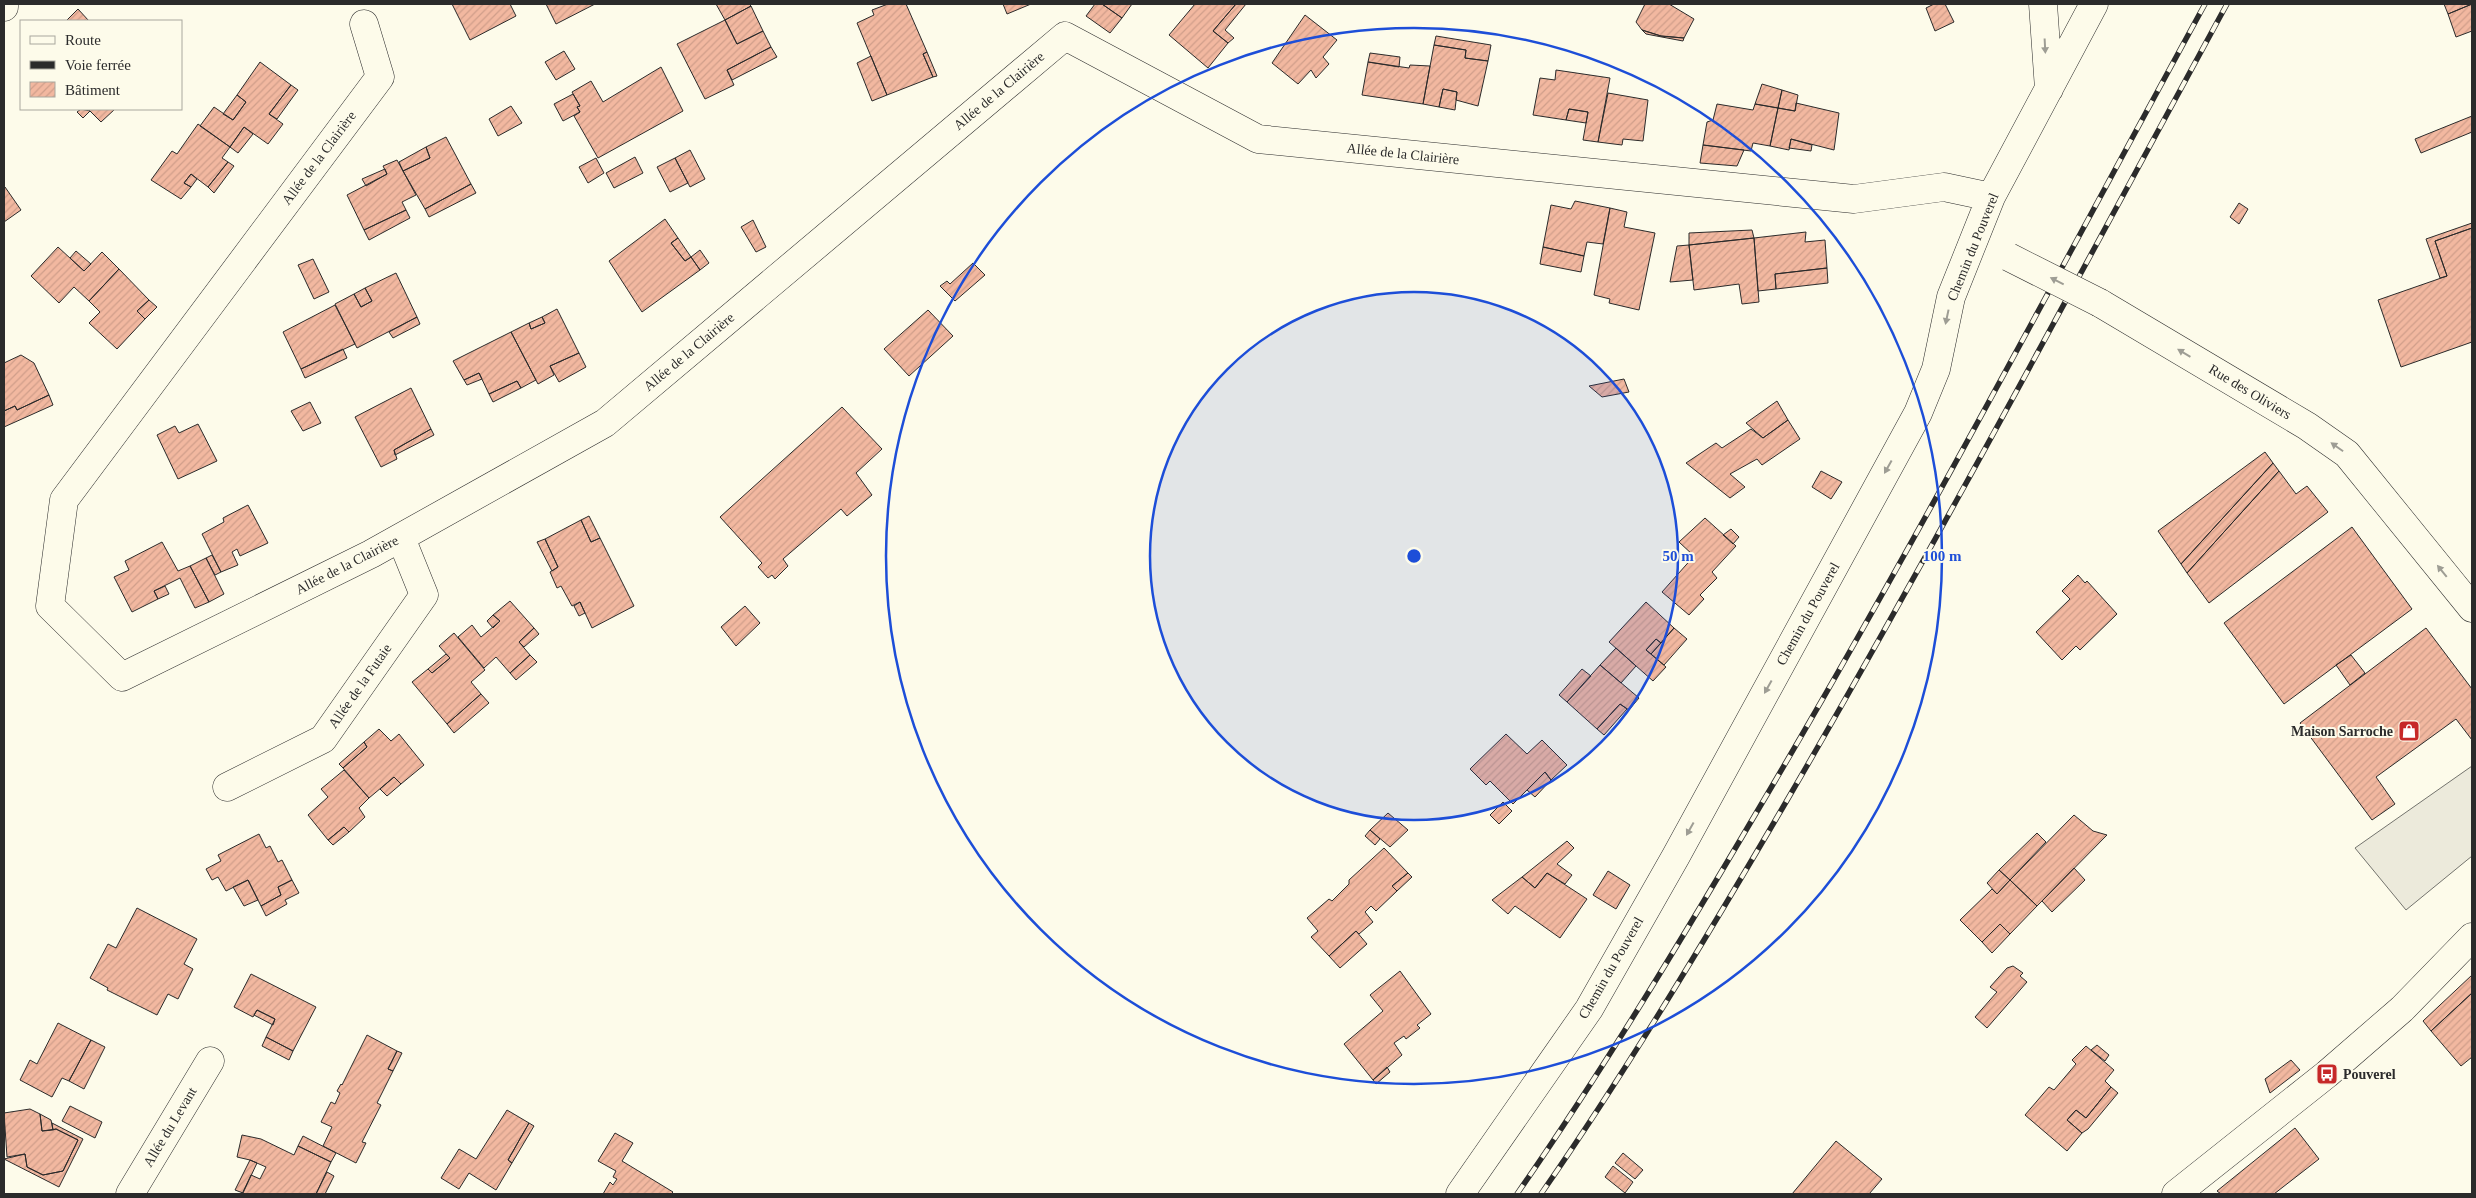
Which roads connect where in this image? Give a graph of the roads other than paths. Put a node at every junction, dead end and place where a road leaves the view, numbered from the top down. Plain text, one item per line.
1 (2043, 4) edge
2 (2089, 5) edge
3 (364, 24) dead end
4 (2049, 89) junction
5 (1991, 198) junction
6 (1976, 239) junction
7 (401, 538) junction
8 (2472, 608) edge
9 (227, 787) dead end
10 (2472, 937) edge
11 (210, 1061) dead end
12 (130, 1194) edge
13 (1460, 1194) edge
14 (2176, 1194) edge

1 -> 4 street
2 - 4 street, Chemin du Pouverel
3 - 7 street, Allée de la Clairière
4 - 5 street, Chemin du Pouverel
5 - 6 street, Chemin du Pouverel
5 - 7 street, Allée de la Clairière
8 -> 6 street, Rue des Oliviers, bridge
6 -> 13 street, Chemin du Pouverel
7 - 9 street, Allée de la Futaie
10 - 14 street
11 - 12 street, Allée du Levant

